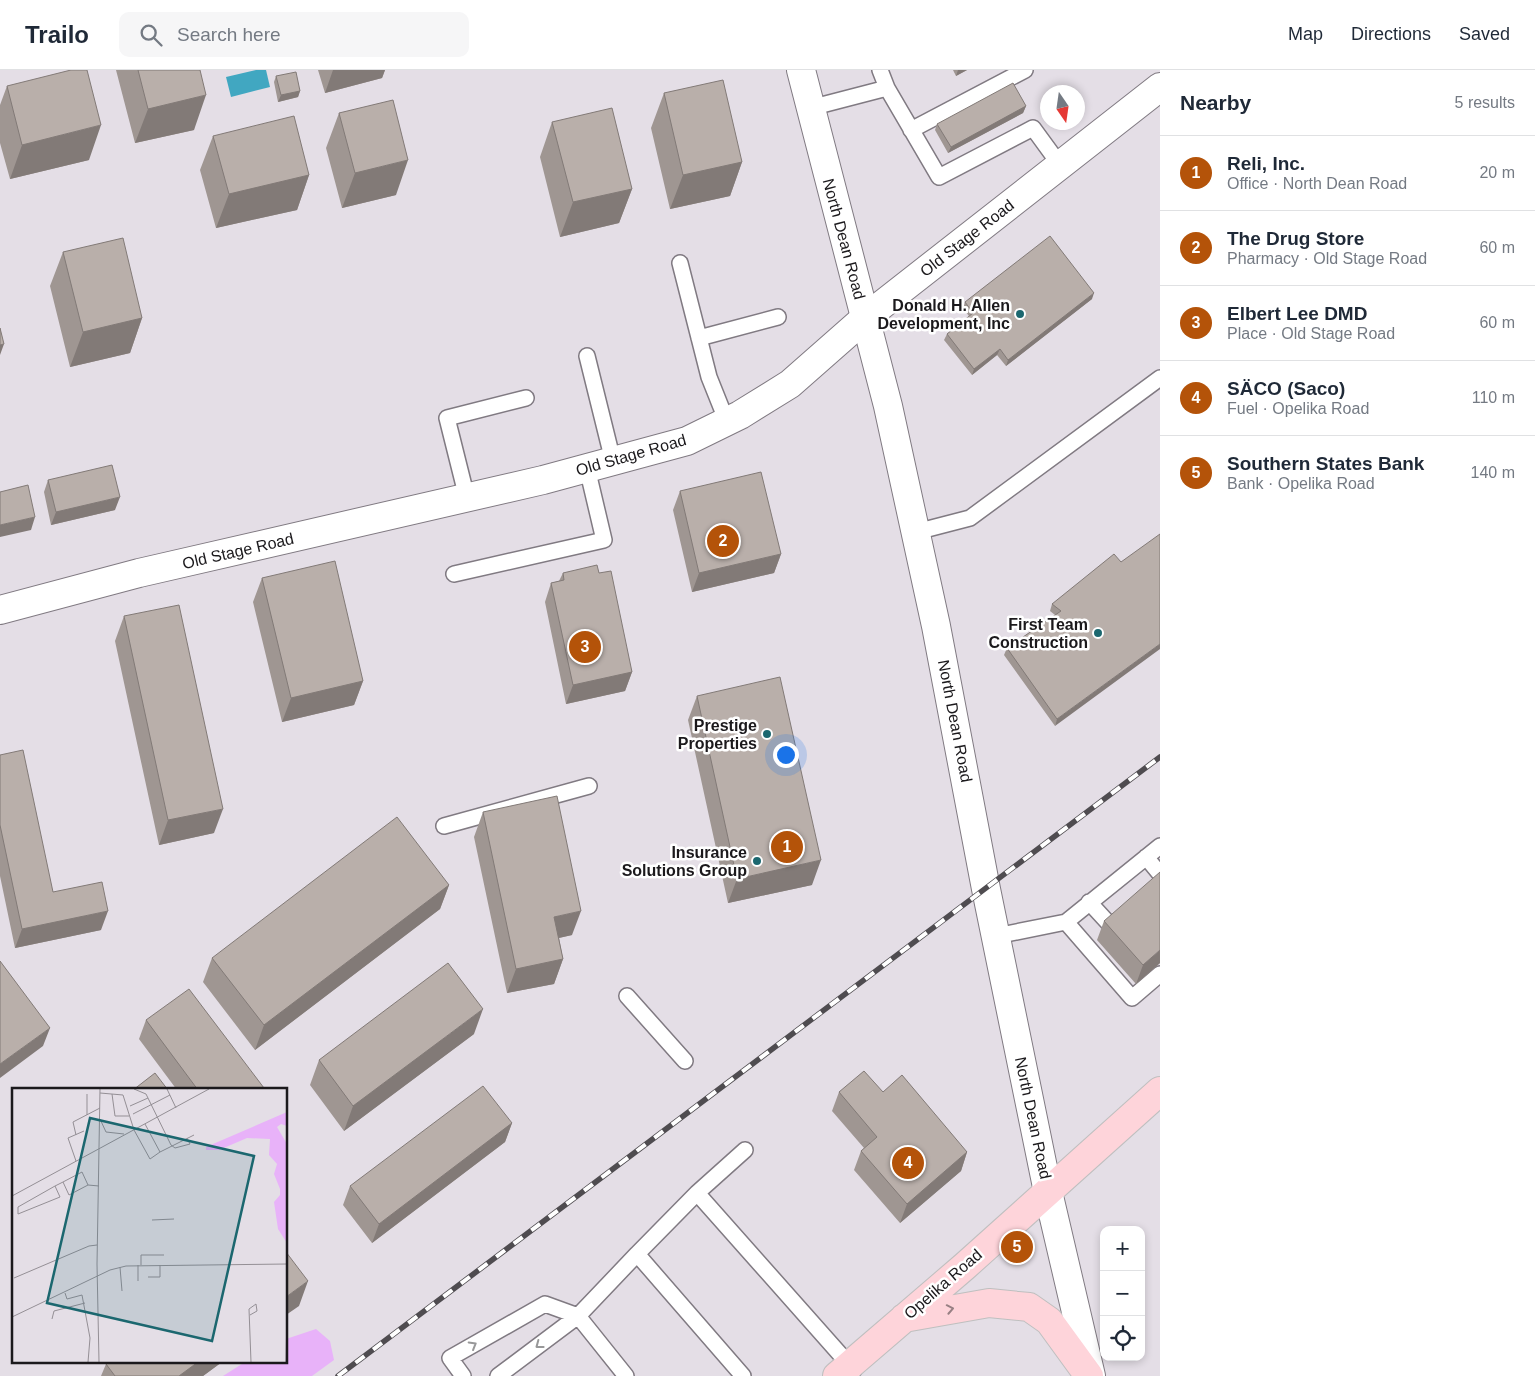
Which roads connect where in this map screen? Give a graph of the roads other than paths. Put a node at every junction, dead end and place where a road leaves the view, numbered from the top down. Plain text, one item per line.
1 (801, 70) edge
2 (880, 70) edge
3 (1025, 70) edge
4 (1160, 87) edge
5 (887, 88) junction
6 (810, 108) junction
7 (911, 130) junction
8 (1060, 164) junction
9 (680, 263) dead end
10 (778, 317) dead end
11 (865, 318) junction
12 (699, 338) junction
13 (587, 356) dead end
14 (1160, 378) edge
15 (526, 398) dead end
16 (727, 422) junction
17 (600, 465) junction
18 (467, 498) junction
19 (916, 532) junction
20 (454, 574) dead end
21 (0, 610) edge
22 (589, 786) dead end
23 (444, 826) dead end
24 (1160, 846) edge
25 (1146, 857) junction
26 (1160, 874) edge
27 (1089, 902) junction
28 (1066, 922) junction
29 (1112, 927) edge
30 (996, 936) junction
31 (1157, 976) edge
32 (627, 996) dead end
33 (685, 1061) dead end
34 (1160, 1091) edge
35 (745, 1150) dead end
36 (1048, 1192) junction
37 (698, 1193) junction
38 (637, 1254) junction
39 (578, 1316) junction
40 (903, 1319) junction
41 (848, 1372) edge
42 (463, 1376) edge
43 (498, 1376) edge
44 (626, 1376) edge
45 (743, 1376) edge
46 (1090, 1376) edge

1 - 6 street, North Dean Road
2 - 5 lane
3 - 7 lane
4 - 8 street, Old Stage Road
5 - 6 lane
5 - 7 lane
6 - 11 street, North Dean Road
7 - 8 lane
8 - 11 street, Old Stage Road
9 - 12 lane
10 - 12 lane
11 - 16 street, Old Stage Road
11 - 19 street, North Dean Road
12 - 16 lane
13 - 17 lane
14 - 19 lane
15 - 18 lane
16 - 17 street, Old Stage Road
17 - 18 street, Old Stage Road
17 - 20 lane
18 - 21 street, Old Stage Road
19 - 30 street, North Dean Road
22 - 23 lane
24 - 25 lane
25 - 26 lane
25 - 27 lane
27 - 28 lane
27 - 29 lane
28 - 30 lane
28 - 31 lane
30 - 36 street, North Dean Road
32 - 33 lane
34 - 36 main road, Opelika Road
35 - 37 lane
36 - 40 main road, Opelika Road
36 - 46 street, North Dean Road
37 - 38 lane
37 - 41 lane
38 - 39 lane
38 - 45 lane
42 -> 39 lane
39 -> 43 lane
39 - 44 lane
40 - 41 main road, Opelika Road
40 -> 46 main road

